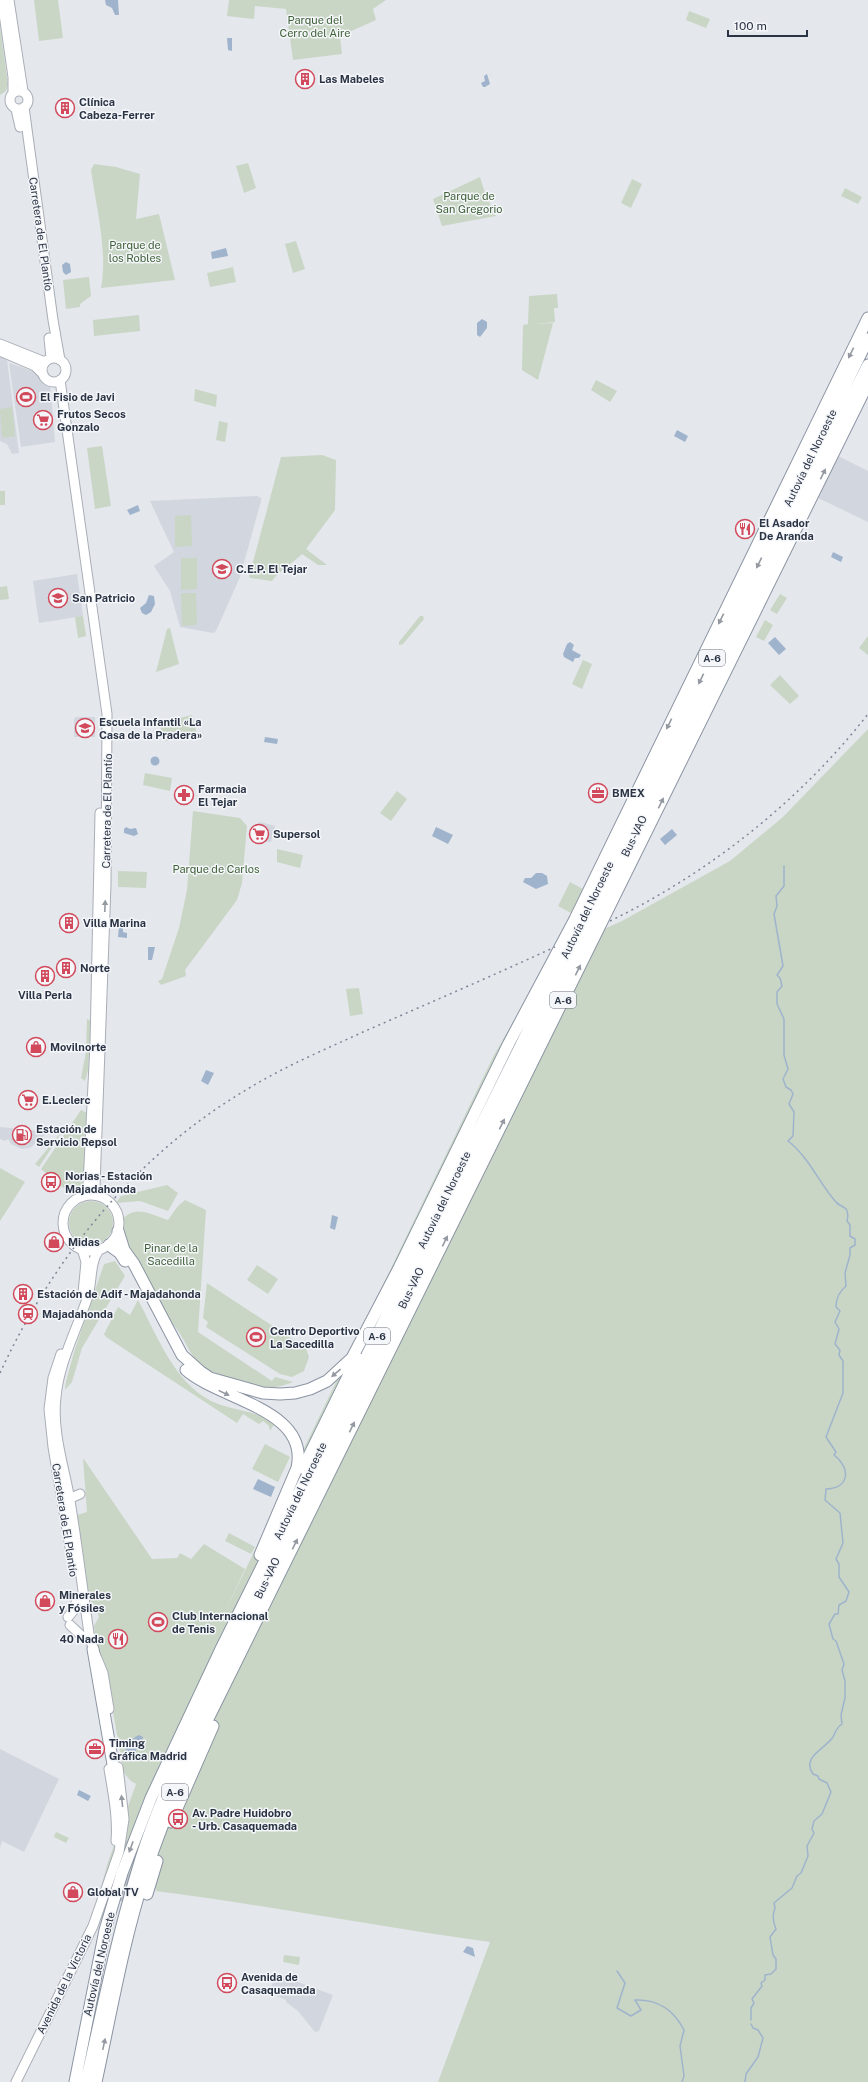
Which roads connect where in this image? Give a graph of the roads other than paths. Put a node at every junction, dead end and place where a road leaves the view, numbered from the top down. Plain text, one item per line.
1 (2, 0) edge
2 (9, 0) edge
3 (23, 91) junction
4 (13, 93) junction
5 (20, 108) junction
6 (868, 318) edge
7 (868, 339) edge
8 (0, 344) edge
9 (0, 351) edge
10 (868, 356) edge
11 (52, 360) junction
12 (868, 365) edge
13 (43, 374) junction
14 (57, 381) junction
15 (868, 383) edge
16 (820, 459) junction
17 (791, 552) dead end
18 (699, 725) junction
19 (554, 978) junction
20 (99, 1196) junction
21 (82, 1197) junction
22 (432, 1203) junction
23 (118, 1231) junction
24 (104, 1247) junction
25 (82, 1249) junction
26 (399, 1268) junction
27 (53, 1447) junction
28 (78, 1491) dead end
29 (69, 1495) junction
30 (67, 1534) junction
31 (256, 1564) junction
32 (78, 1597) junction
33 (84, 1617) junction
34 (69, 1621) junction
35 (84, 1638) junction
36 (91, 1652) junction
37 (115, 1776) dead end
38 (151, 1798) junction
39 (119, 1841) junction
40 (121, 1901) tunnel mouth
41 (16, 2082) edge
42 (75, 2082) edge
43 (82, 2082) edge
44 (86, 2082) edge
45 (96, 2082) edge

1 - 4 street
2 - 3 street
3 - 4 street
3 - 5 street
4 - 5 street
5 - 11 street, Carretera de El Plantío
6 -> 22 highway
7 -> 19 highway, Autovía del Noroeste / A-6
8 - 11 street
9 - 13 street
10 - 16 highway
11 - 13 street
11 - 14 street
12 - 16 highway, Bus-VAO
13 - 14 street
20 -> 14 street, Carretera de El Plantío
14 - 21 street, Carretera de El Plantío
18 -> 15 highway, Autovía del Noroeste / A-6
16 - 44 highway, Bus-VAO
17 - 18 highway
45 -> 18 highway, Autovía del Noroeste / A-6
19 - 22 highway
19 - 38 highway, Autovía del Noroeste / A-6
20 - 21 street
20 - 23 street
21 - 25 street
22 - 26 highway
23 - 24 street
26 -> 23 highway
24 - 25 street
24 - 29 street, Carretera de El Plantío
24 -> 31 highway
25 - 27 street, Carretera de El Plantío
26 - 31 highway
27 - 29 street
27 - 30 street, Carretera de El Plantío
28 - 29 street
29 - 30 street
29 - 33 street, Carretera de El Plantío
30 - 32 street, Carretera de El Plantío
31 - 38 highway
32 - 33 street, Carretera de El Plantío
32 - 34 street
33 - 34 street
33 - 35 street, Carretera de El Plantío
33 - 36 street, Carretera de El Plantío
34 - 35 street
35 - 36 street, Carretera de El Plantío
36 - 37 highway
36 - 39 street, Carretera de El Plantío
39 -> 36 street, Carretera de El Plantío
38 -> 42 highway, Autovía del Noroeste / A-6
39 - 41 street, Avenida de la Victoria
40 - 43 highway

